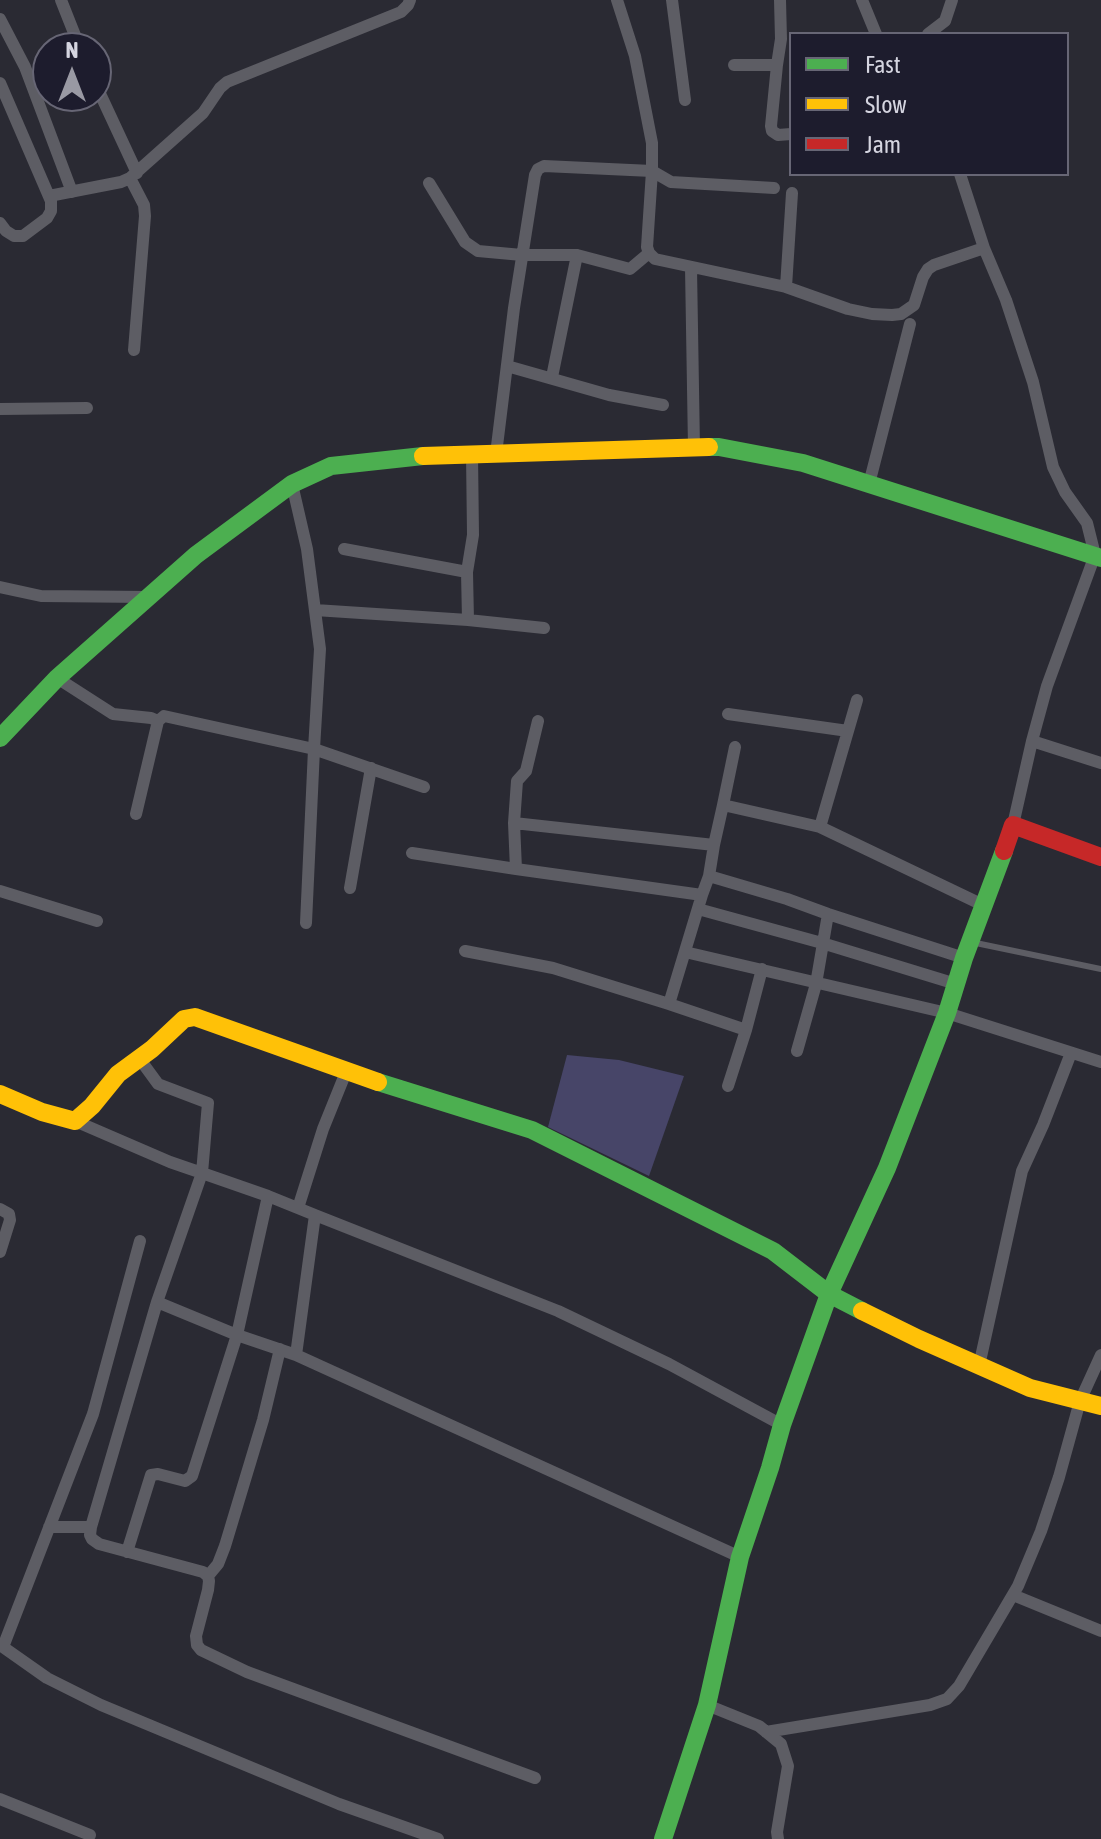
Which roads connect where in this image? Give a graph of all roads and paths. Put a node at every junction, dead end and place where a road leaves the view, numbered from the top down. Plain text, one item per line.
1 (61, 0) edge
2 (410, 0) edge
3 (617, 0) edge
4 (672, 0) edge
5 (780, 0) edge
6 (862, 0) edge
7 (952, 0) edge
8 (0, 19) edge
9 (74, 32) edge
10 (875, 32) edge
11 (931, 32) edge
12 (734, 65) dead end
13 (777, 65) junction
14 (0, 83) edge
15 (685, 100) dead end
16 (107, 112) edge
17 (789, 134) edge
18 (652, 171) junction
19 (134, 175) junction
20 (961, 176) edge
21 (429, 183) dead end
22 (774, 188) dead end
23 (72, 192) junction
24 (792, 193) dead end
25 (49, 196) junction
26 (2, 232) edge
27 (984, 248) junction
28 (649, 253) junction
29 (522, 255) junction
30 (577, 255) junction
31 (691, 268) junction
32 (786, 287) junction
33 (910, 324) dead end
34 (134, 350) dead end
35 (507, 366) junction
36 (552, 377) junction
37 (663, 405) dead end
38 (87, 408) dead end
39 (0, 409) edge
40 (694, 448) junction
41 (472, 454) junction
42 (496, 454) junction
43 (292, 484) junction
44 (869, 484) junction
45 (344, 549) dead end
46 (1098, 556) edge
47 (467, 572) junction
48 (0, 587) edge
49 (149, 597) junction
50 (315, 610) junction
51 (468, 620) junction
52 (544, 628) dead end
53 (57, 678) junction
54 (857, 700) dead end
55 (728, 714) dead end
56 (158, 721) junction
57 (538, 721) dead end
58 (848, 731) junction
59 (0, 738) edge
60 (1032, 741) junction
61 (735, 747) dead end
62 (314, 749) junction
63 (1101, 763) edge
64 (371, 768) junction
65 (424, 787) dead end
66 (723, 805) junction
67 (136, 814) dead end
68 (514, 823) junction
69 (1013, 825) junction
70 (820, 827) junction
71 (714, 845) junction
72 (412, 853) dead end
73 (1101, 857) edge
74 (516, 869) junction
75 (709, 876) junction
76 (350, 888) dead end
77 (0, 891) edge
78 (702, 895) junction
79 (985, 906) junction
80 (698, 909) junction
81 (828, 914) junction
82 (97, 921) dead end
83 (306, 923) dead end
84 (822, 943) junction
85 (968, 950) junction
86 (465, 951) dead end
87 (685, 952) junction
88 (762, 969) junction
89 (1101, 969) edge
90 (816, 984) junction
91 (956, 984) junction
92 (669, 1004) junction
93 (947, 1013) junction
94 (746, 1030) junction
95 (797, 1051) dead end
96 (1071, 1053) junction
97 (139, 1058) junction
98 (1101, 1062) edge
99 (346, 1072) junction
100 (728, 1086) dead end
101 (0, 1094) edge
102 (75, 1121) junction
103 (202, 1173) junction
104 (268, 1196) junction
105 (298, 1208) junction
106 (0, 1209) edge
107 (315, 1215) junction
108 (140, 1241) dead end
109 (0, 1252) edge
110 (829, 1294) junction
111 (157, 1302) junction
112 (237, 1335) junction
113 (280, 1349) junction
114 (296, 1355) junction
115 (1101, 1355) edge
116 (979, 1366) junction
117 (1080, 1401) junction
118 (1101, 1406) edge
119 (782, 1425) junction
120 (49, 1527) junction
121 (91, 1527) junction
122 (127, 1552) junction
123 (740, 1557) junction
124 (208, 1576) junction
125 (1013, 1595) junction
126 (1101, 1631) edge
127 (1, 1646) edge
128 (707, 1705) junction
129 (766, 1732) junction
130 (535, 1778) dead end
131 (0, 1799) edge
132 (90, 1835) dead end
133 (412, 1835) edge
134 (438, 1839) edge
135 (663, 1839) edge
136 (778, 1839) edge

1 - 9 street
2 - 19 street
3 - 18 street
4 - 15 street
5 - 13 street
6 - 10 street
7 - 11 street
8 - 23 street
12 - 13 street
13 - 17 street
14 - 25 street
16 - 19 street
18 - 22 street
18 - 28 street
18 - 29 street
19 - 23 street
19 - 34 street
20 - 27 street
21 - 29 street
23 - 25 street
24 - 32 street
25 - 26 street
27 - 32 street
27 - 46 street
28 - 30 street
28 - 31 street
29 - 30 street
29 - 35 street
30 - 36 street
31 - 32 street
31 - 40 street
33 - 44 street
35 - 36 street
35 - 42 street
36 - 37 street
38 - 39 street
40 - 42 street
40 - 44 street
41 - 42 street
41 - 43 street
41 - 47 street
43 - 49 street
43 - 50 street
44 - 46 street
45 - 47 street
46 - 60 street
47 - 51 street
48 - 49 street
49 - 53 street
50 - 51 street
50 - 62 street
51 - 52 street
53 - 56 street
53 - 59 street
54 - 58 street
55 - 58 street
56 - 62 street
56 - 67 street
57 - 68 street
58 - 70 street
60 - 63 street
60 - 69 street
61 - 66 street
62 - 64 street
62 - 83 street
64 - 65 street
64 - 76 street
66 - 70 street
66 - 71 street
68 - 71 street
68 - 74 street
69 - 73 street
69 - 79 street
70 - 79 street
71 - 75 street
72 - 74 street
74 - 78 street
75 - 78 street
75 - 81 street
77 - 82 street
78 - 80 street
79 - 85 street
80 - 84 street
80 - 87 street
81 - 84 street
81 - 85 street
84 - 90 street
84 - 91 street
85 - 89 lane
85 - 91 street
86 - 92 street
87 - 88 street
87 - 92 street
88 - 90 street
88 - 94 street
90 - 93 street
90 - 95 street
91 - 93 street
92 - 94 street
93 - 96 street
93 - 110 street
94 - 100 street
96 - 98 street
96 - 116 street
97 - 99 street
97 - 102 street
97 - 103 street
99 - 105 street
99 - 110 street
101 - 102 street
102 - 103 street
103 - 104 street
103 - 111 street
104 - 105 street
104 - 112 street
105 - 107 street
106 - 109 street
107 - 114 street
107 - 119 street
108 - 120 street
110 - 116 street
110 - 119 street
111 - 112 street
111 - 121 street
112 - 113 street
112 - 122 street
113 - 114 street
113 - 124 street
114 - 123 street
115 - 117 street
116 - 117 street
117 - 118 street
117 - 125 street
119 - 123 street
120 - 121 street
120 - 127 street
121 - 122 street
122 - 124 street
123 - 128 street
124 - 130 street
125 - 126 street
125 - 129 street
127 - 133 street
128 - 129 street
128 - 135 street
129 - 136 street
131 - 132 street
133 - 134 street

